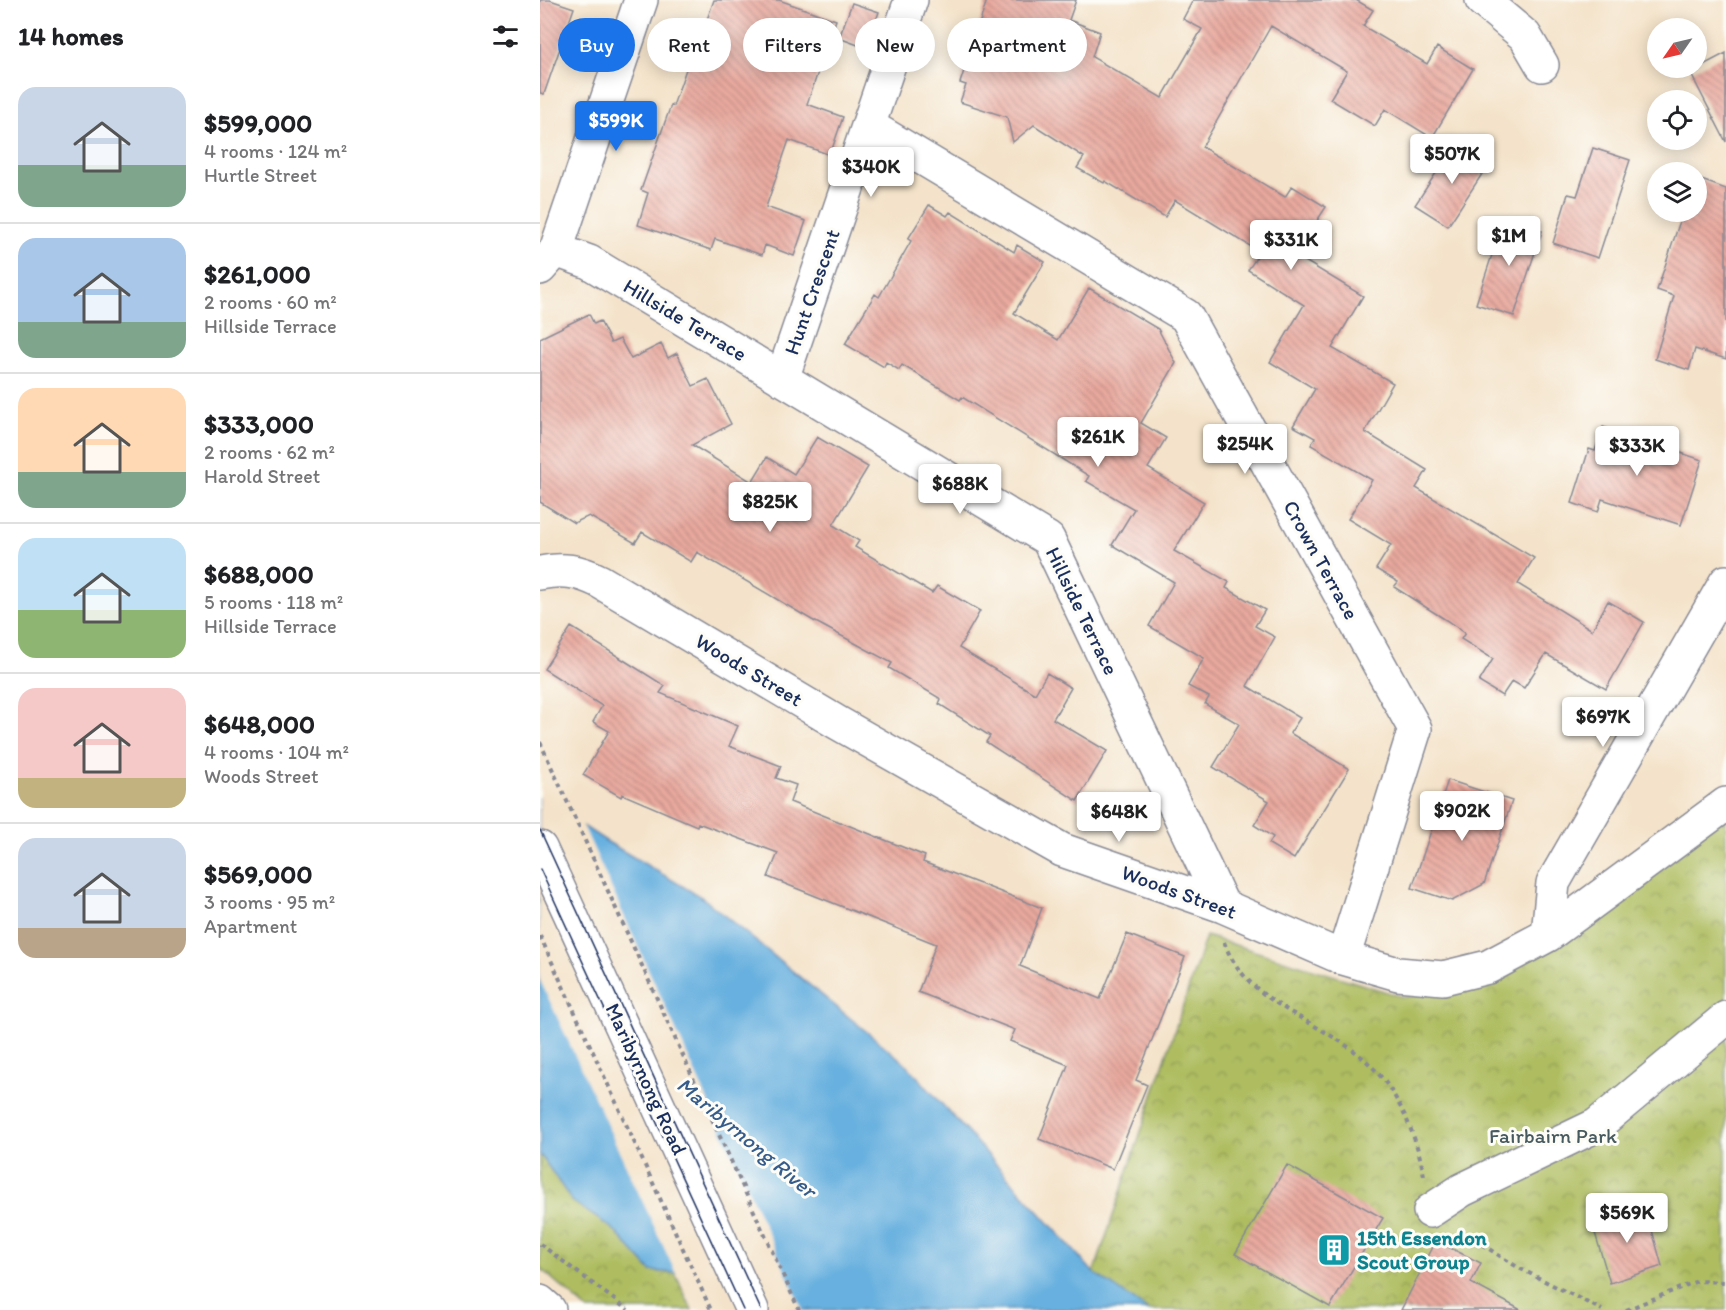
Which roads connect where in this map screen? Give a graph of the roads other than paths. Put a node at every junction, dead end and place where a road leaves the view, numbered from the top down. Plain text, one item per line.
1 (641, 0) edge
2 (911, 0) edge
3 (1482, 0) edge
4 (1542, 65) dead end
5 (869, 126) junction
6 (548, 259) edge
7 (782, 378) junction
8 (540, 573) edge
9 (1726, 582) edge
10 (1726, 804) edge
11 (540, 848) edge
12 (1222, 906) junction
13 (1548, 935) junction
14 (1343, 958) junction
15 (1726, 1018) edge
16 (1430, 1211) road end
17 (540, 1302) edge
18 (549, 1310) edge
19 (752, 1310) edge

1 - 6 street
2 - 5 street, Hunt Crescent
3 - 4 street
5 - 7 street, Hunt Crescent
5 - 14 street, Crown Terrace
6 - 7 street, Hillside Terrace
7 - 12 street, Hillside Terrace
8 - 12 street, Woods Street
9 - 13 street
10 - 13 street, Woods Street
11 - 19 street, Maribyrnong Road
12 - 14 street, Woods Street
13 - 14 street, Woods Street
15 - 16 street
17 - 18 street

